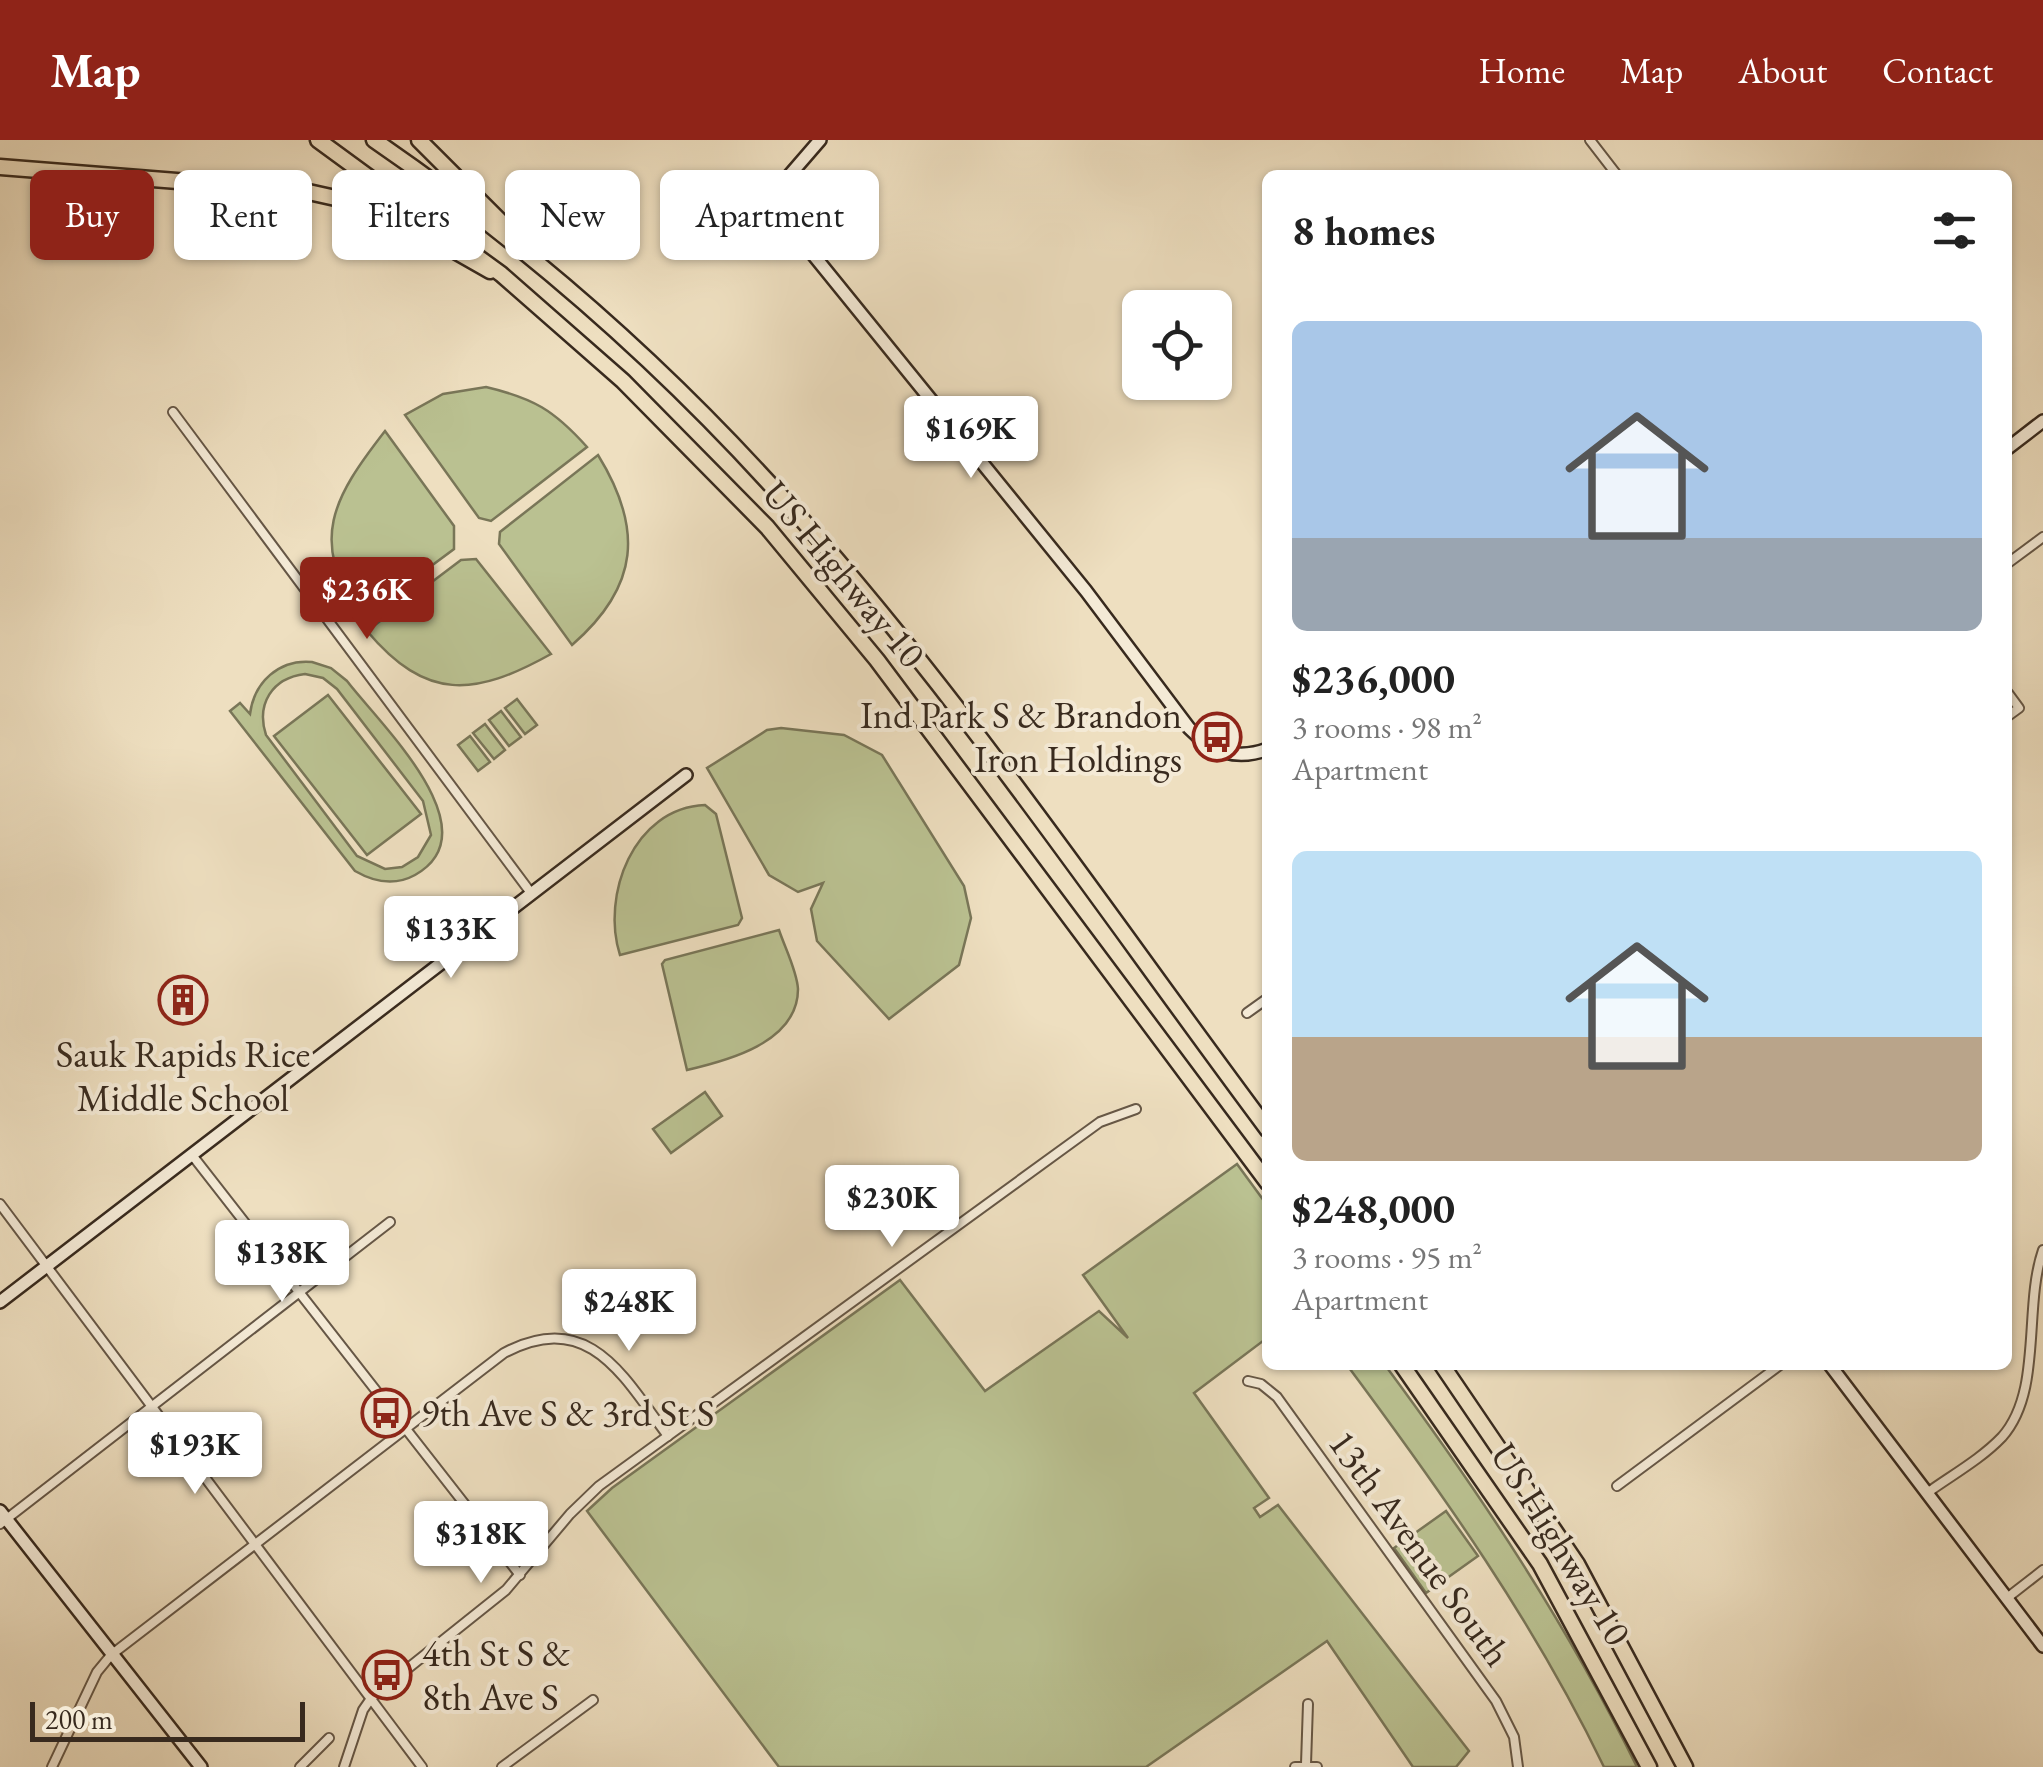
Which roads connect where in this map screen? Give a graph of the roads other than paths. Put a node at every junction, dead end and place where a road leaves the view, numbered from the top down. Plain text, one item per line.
1 (318, 140) edge
2 (374, 140) edge
3 (419, 140) edge
4 (820, 140) edge
5 (1590, 140) edge
6 (0, 166) edge
7 (1613, 170) edge
8 (501, 274) junction
9 (578, 297) junction
10 (174, 412) dead end
11 (2043, 421) edge
12 (2012, 445) edge
13 (2043, 536) edge
14 (2012, 560) edge
15 (1262, 750) edge
16 (686, 775) dead end
17 (531, 893) junction
18 (1262, 1002) edge
19 (1247, 1013) dead end
20 (1136, 1109) dead end
21 (1262, 1122) edge
22 (192, 1155) junction
23 (1262, 1175) edge
24 (0, 1204) edge
25 (390, 1222) dead end
26 (2043, 1250) edge
27 (46, 1267) junction
28 (298, 1295) junction
29 (0, 1302) edge
30 (2030, 1353) junction
31 (2043, 1355) edge
32 (1405, 1370) edge
33 (1445, 1370) edge
34 (1773, 1370) edge
35 (1834, 1370) edge
36 (1248, 1381) dead end
37 (151, 1406) junction
38 (406, 1428) junction
39 (668, 1436) junction
40 (1617, 1486) dead end
41 (1927, 1493) junction
42 (2, 1517) edge
43 (254, 1545) junction
44 (2043, 1570) edge
45 (520, 1575) junction
46 (2007, 1598) junction
47 (2043, 1646) edge
48 (111, 1655) junction
49 (372, 1697) junction
50 (593, 1700) dead end
51 (1308, 1704) dead end
52 (329, 1738) dead end
53 (518, 1756) junction
54 (1306, 1764) junction
55 (52, 1767) edge
56 (201, 1767) edge
57 (300, 1767) edge
58 (344, 1767) edge
59 (422, 1767) edge
60 (502, 1767) edge
61 (526, 1767) edge
62 (1295, 1767) edge
63 (1317, 1767) edge
64 (1518, 1767) edge
65 (1650, 1767) edge
66 (1685, 1767) edge

1 - 8 highway, US Highway 10
2 - 9 highway, US Highway 10
3 - 9 highway
4 - 15 street
5 - 7 street
6 - 8 highway
8 - 23 highway, US Highway 10
9 - 21 highway, US Highway 10
10 - 17 street
11 - 12 street
13 - 14 street
16 - 17 street
17 - 22 street
18 - 19 street
20 - 39 street
22 - 27 street
22 - 28 street
24 - 27 street
25 - 28 street
26 - 30 street
27 - 29 street
27 - 37 street
28 - 37 street
28 - 38 street
30 - 31 street
30 - 41 street
32 - 65 highway, US Highway 10
33 - 66 highway
34 - 40 street
35 - 41 street
36 - 64 street, 13th Avenue South
37 - 42 street
37 - 43 street
38 - 39 street
38 - 43 street
38 - 45 street
39 - 45 street
41 - 46 street
42 - 48 street
43 - 48 street
43 - 49 street
44 - 46 street
45 - 49 street
46 - 47 street
48 - 55 street
48 - 56 street
49 - 58 street
49 - 59 street
50 - 53 street
51 - 54 street
52 - 57 street
53 - 60 street
53 - 61 street
54 - 62 street
54 - 63 street

